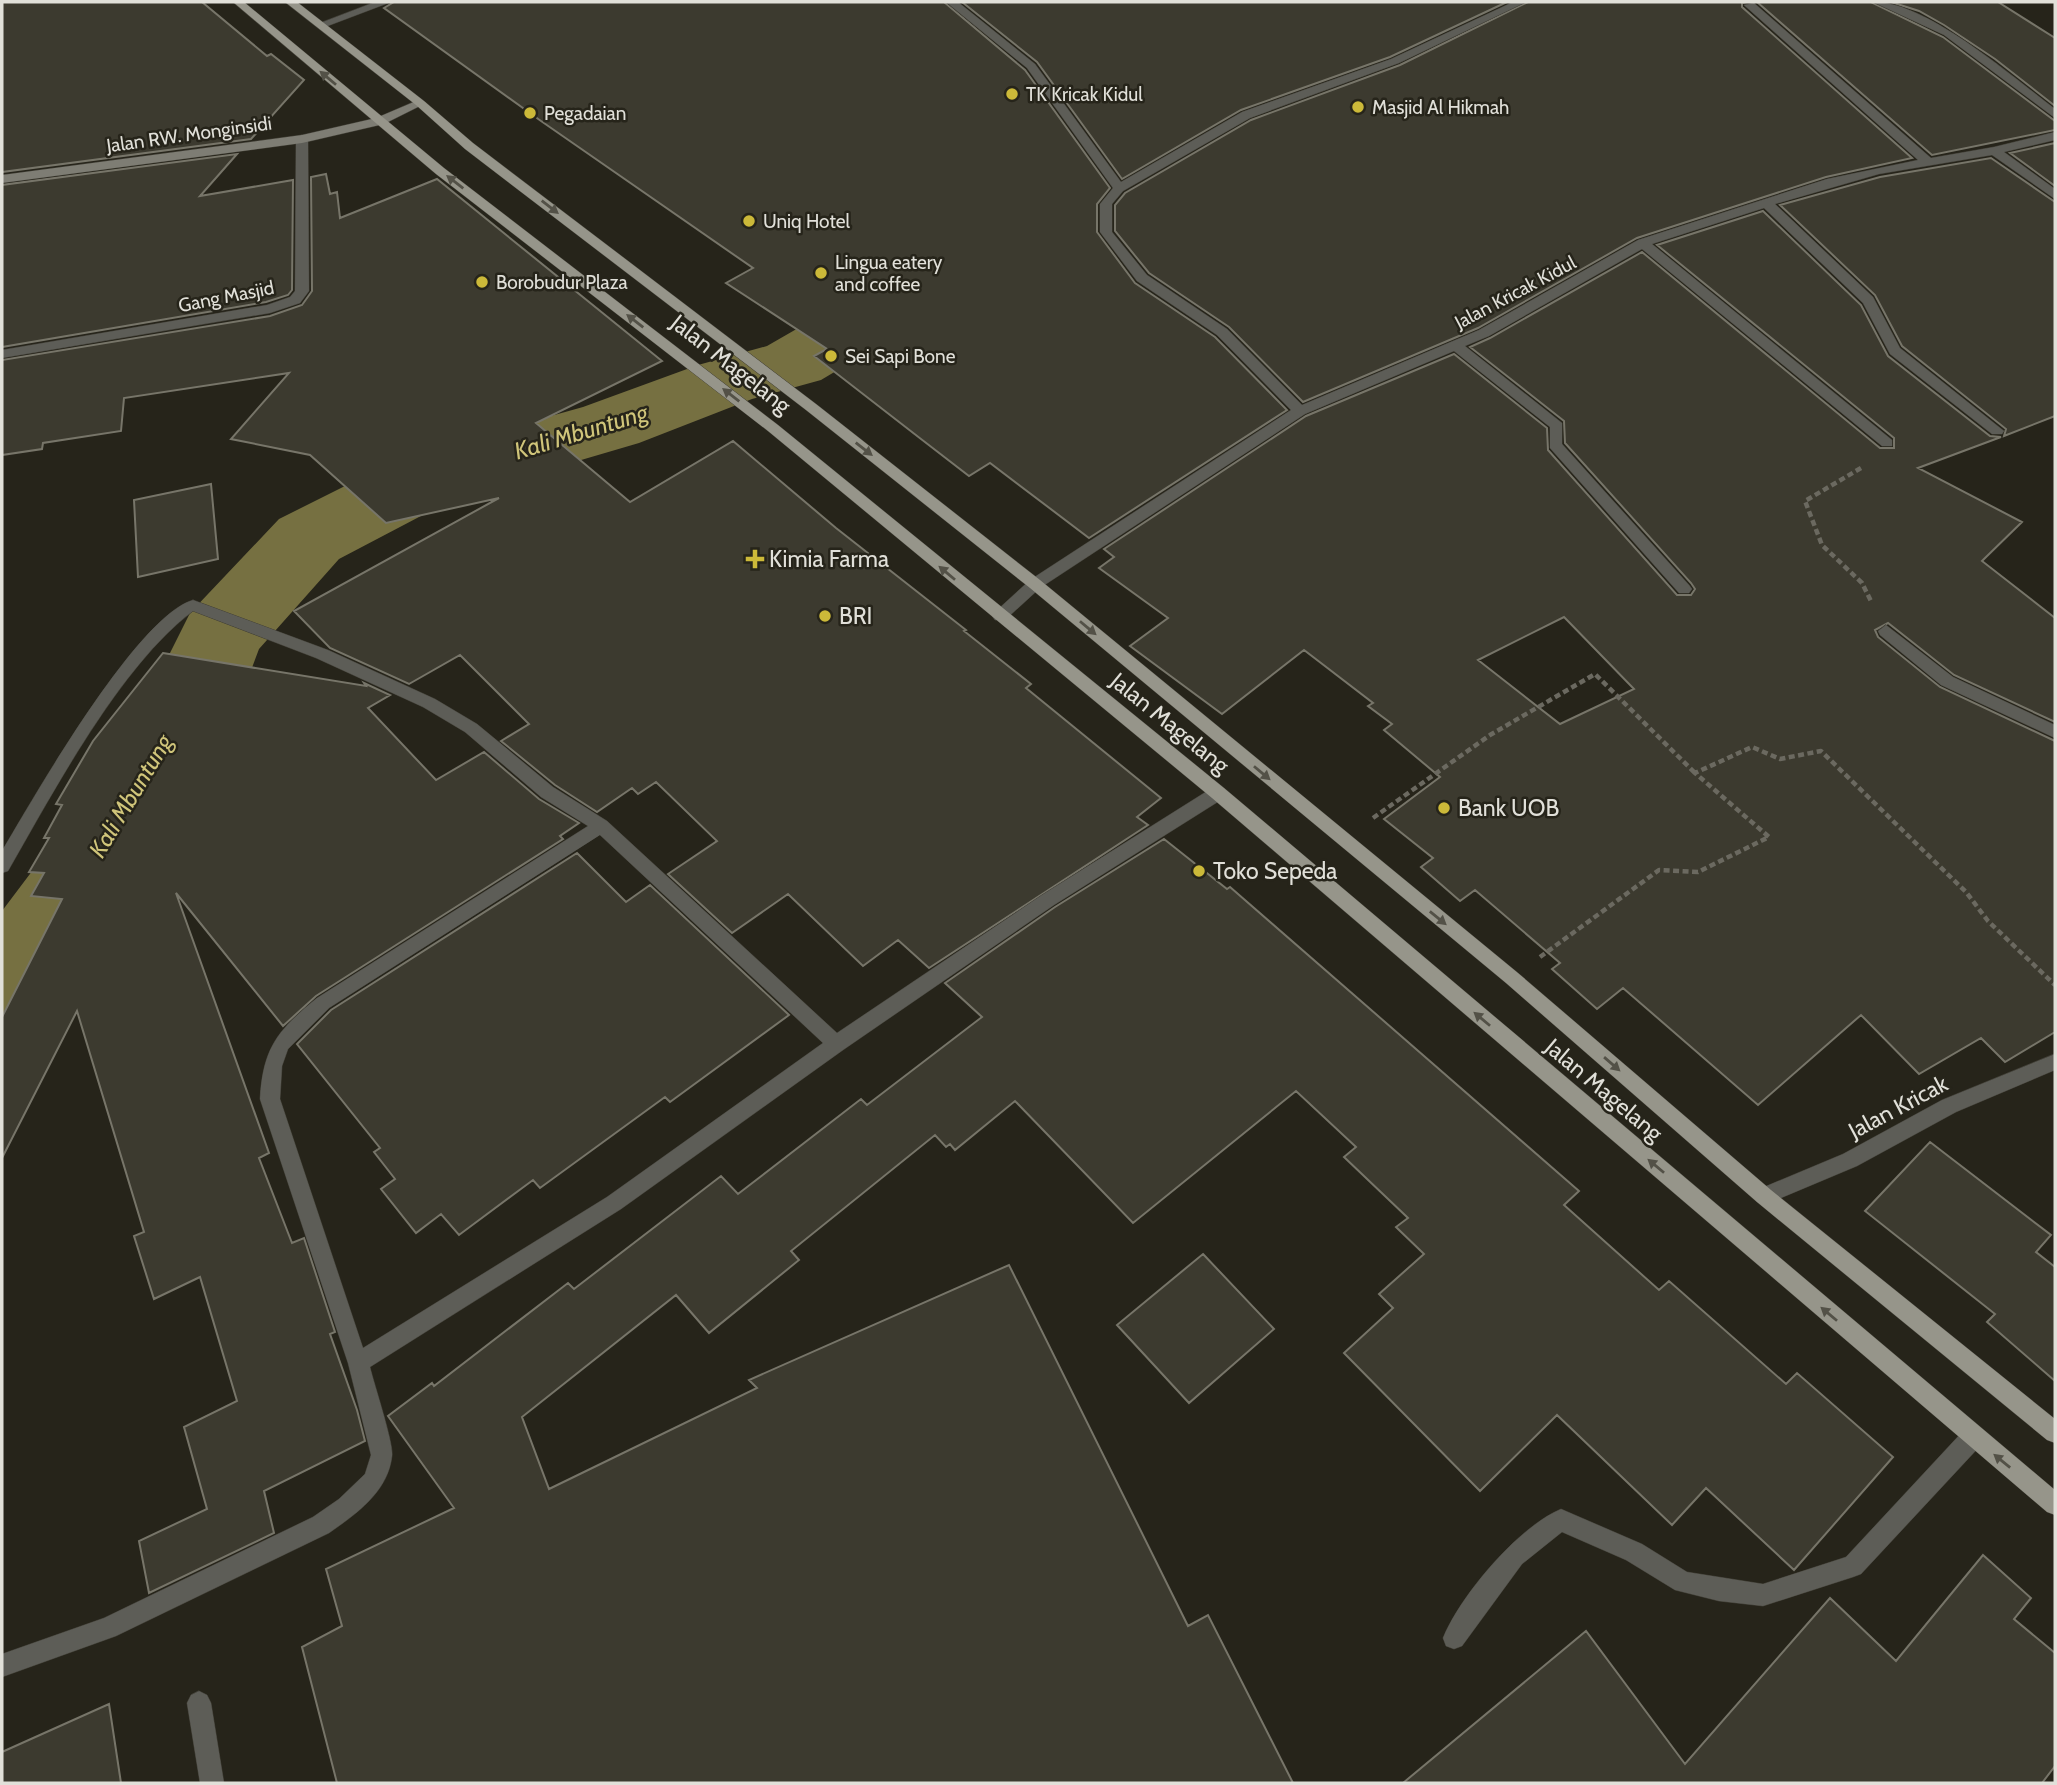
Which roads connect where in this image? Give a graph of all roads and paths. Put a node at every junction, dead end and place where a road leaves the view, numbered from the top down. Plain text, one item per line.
1 (237, 2) edge
2 (290, 2) edge
3 (384, 2) edge
4 (951, 2) edge
5 (1521, 2) edge
6 (1879, 2) edge
7 (1750, 5) dead end
8 (321, 25) junction
9 (420, 103) junction
10 (2055, 114) edge
11 (380, 121) junction
12 (2055, 136) edge
13 (302, 139) junction
14 (1994, 151) junction
15 (1927, 161) junction
16 (2, 178) edge
17 (1119, 188) junction
18 (2055, 195) edge
19 (1766, 203) junction
20 (1643, 243) junction
21 (1455, 345) junction
22 (2, 354) edge
23 (1300, 411) junction
24 (1997, 431) dead end
25 (1887, 443) joint
26 (1035, 584) junction
27 (1684, 589) dead end
28 (1000, 616) junction
29 (1886, 631) joint
30 (2055, 732) edge
31 (1695, 773) junction
32 (1217, 793) junction
33 (601, 826) junction
34 (1343, 840) junction
35 (2, 866) edge
36 (1512, 978) junction
37 (2055, 985) edge
38 (836, 1044) junction
39 (2055, 1062) edge
40 (1764, 1196) junction
41 (358, 1363) junction
42 (2055, 1432) edge
43 (1973, 1437) junction
44 (2055, 1504) edge
45 (1454, 1638) dead end
46 (2, 1665) edge
47 (199, 1703) dead end
48 (212, 1783) edge

11 -> 1 main road, Jalan Magelang
2 - 8 main road, Jalan Magelang
3 - 8 street
4 - 17 street
5 - 17 street
6 - 10 street
7 - 15 street
8 - 9 main road, Jalan Magelang
9 - 11 main road, Jalan RW. Monginsidi
9 -> 26 main road, Jalan Magelang
11 - 13 main road, Jalan RW. Monginsidi
28 -> 11 main road, Jalan Magelang
12 - 14 street, Jalan Kricak Kidul
13 - 16 main road, Jalan RW. Monginsidi
13 - 22 street, Gang Masjid
14 - 15 street, Jalan Kricak Kidul
14 - 18 street
15 - 19 street, Jalan Kricak Kidul
17 - 23 street
19 - 20 street, Jalan Kricak Kidul
19 - 24 street
20 - 21 street, Jalan Kricak Kidul
20 - 25 street
21 - 23 street, Jalan Kricak Kidul
21 - 27 street
23 - 26 street, Jalan Kricak Kidul
25 - 29 path
26 - 28 street, Jalan Kricak Kidul
26 -> 34 main road, Jalan Magelang
28 - 32 main road, Jalan Magelang
29 - 30 street
31 - 34 path
31 - 36 path
31 - 37 path
32 - 38 street
43 -> 32 main road, Jalan Magelang
33 - 35 street
33 - 38 street
33 - 41 street
34 -> 36 main road, Jalan Magelang
36 -> 40 main road, Jalan Magelang
38 - 41 street
39 - 40 street, Jalan Kricak
40 - 42 main road, Jalan Magelang
41 - 46 street
44 -> 43 main road, Jalan Magelang
43 - 45 street
47 - 48 street

